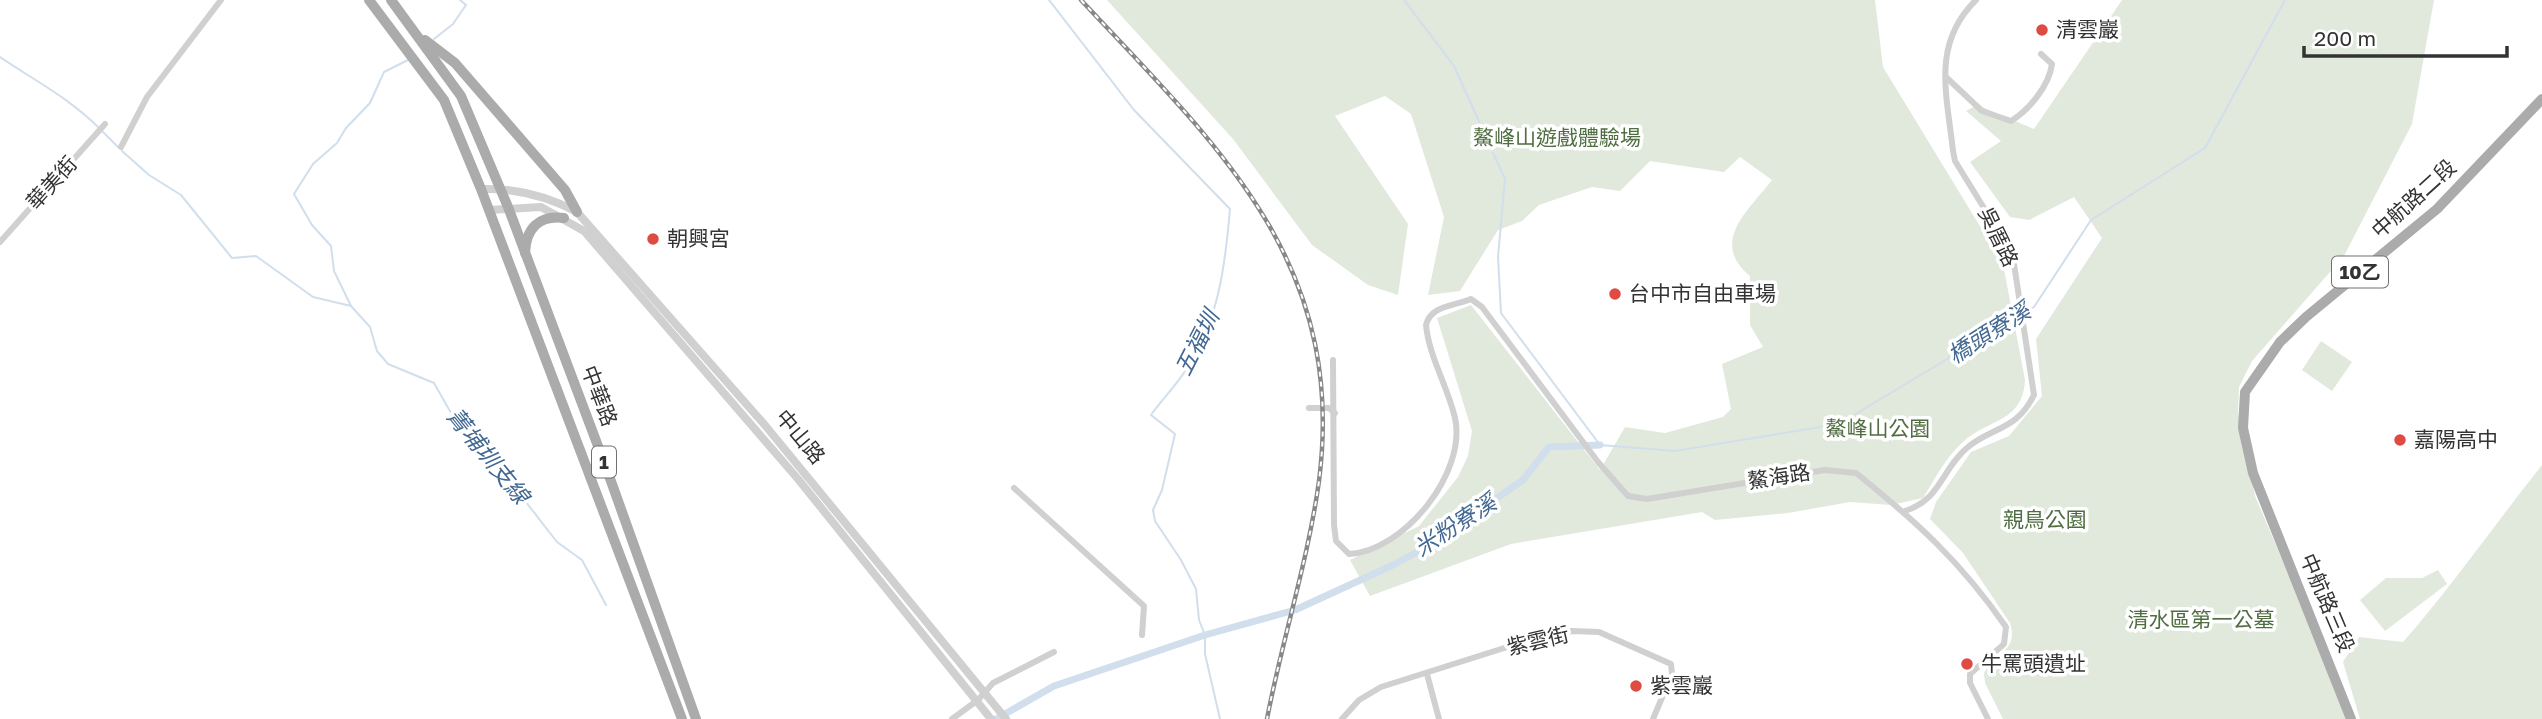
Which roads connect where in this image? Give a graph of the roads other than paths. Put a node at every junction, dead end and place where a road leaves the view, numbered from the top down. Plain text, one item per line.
1 (220, 0) edge
2 (369, 0) edge
3 (391, 0) edge
4 (1976, 0) edge
5 (413, 31) junction
6 (2040, 54) dead end
7 (1946, 77) junction
8 (2542, 99) edge
9 (105, 124) dead end
10 (121, 146) dead end
11 (500, 188) junction
12 (481, 189) junction
13 (508, 207) junction
14 (489, 210) junction
15 (578, 212) junction
16 (564, 218) junction
17 (0, 242) edge
18 (524, 256) junction
19 (1333, 360) dead end
20 (1309, 408) dead end
21 (1335, 413) junction
22 (607, 470) junction
23 (592, 477) junction
24 (1014, 488) dead end
25 (2264, 504) joint
26 (1905, 511) junction
27 (895, 591) junction
28 (1142, 635) dead end
29 (1054, 652) dead end
30 (1427, 674) junction
31 (981, 697) junction
32 (682, 719) edge
33 (696, 719) edge
34 (952, 719) edge
35 (992, 719) edge
36 (1006, 719) edge
37 (1342, 719) edge
38 (1438, 719) edge
39 (1653, 719) edge
40 (1988, 719) edge
41 (2351, 719) edge

1 - 10 street
2 - 12 main road, 1
3 - 5 main road, 1
4 - 7 street, 吳厝路
5 - 11 main road, 1
5 - 15 main road
6 - 7 street
7 - 26 street, 吳厝路
8 - 25 main road, 中航路二段 / 10乙
9 - 17 street, 華美街
11 - 12 street, 中山路
11 - 13 main road, 1
11 - 15 street, 中山路
12 - 14 main road, 1
13 - 14 street, 中山路
13 - 16 street, 中山路
13 - 18 main road, 中華路 / 1
14 - 23 main road, 中華路 / 1
15 - 27 street, 中山路
16 - 18 main road
16 - 27 street, 中山路
18 - 22 main road, 中華路 / 1
19 - 21 street
20 - 21 street
21 - 26 street, 鰲海路
22 - 23 main road
22 - 33 main road, 中華路 / 1
23 - 32 main road, 中華路 / 1
24 - 28 street
25 - 41 main road, 中航路三段 / 10乙
26 - 40 street, 鰲海路
27 - 31 street, 中山路
29 - 31 street
30 - 37 street
30 - 38 street
30 - 39 street, 紫雲街
31 - 34 street
31 - 35 street
31 - 36 street

